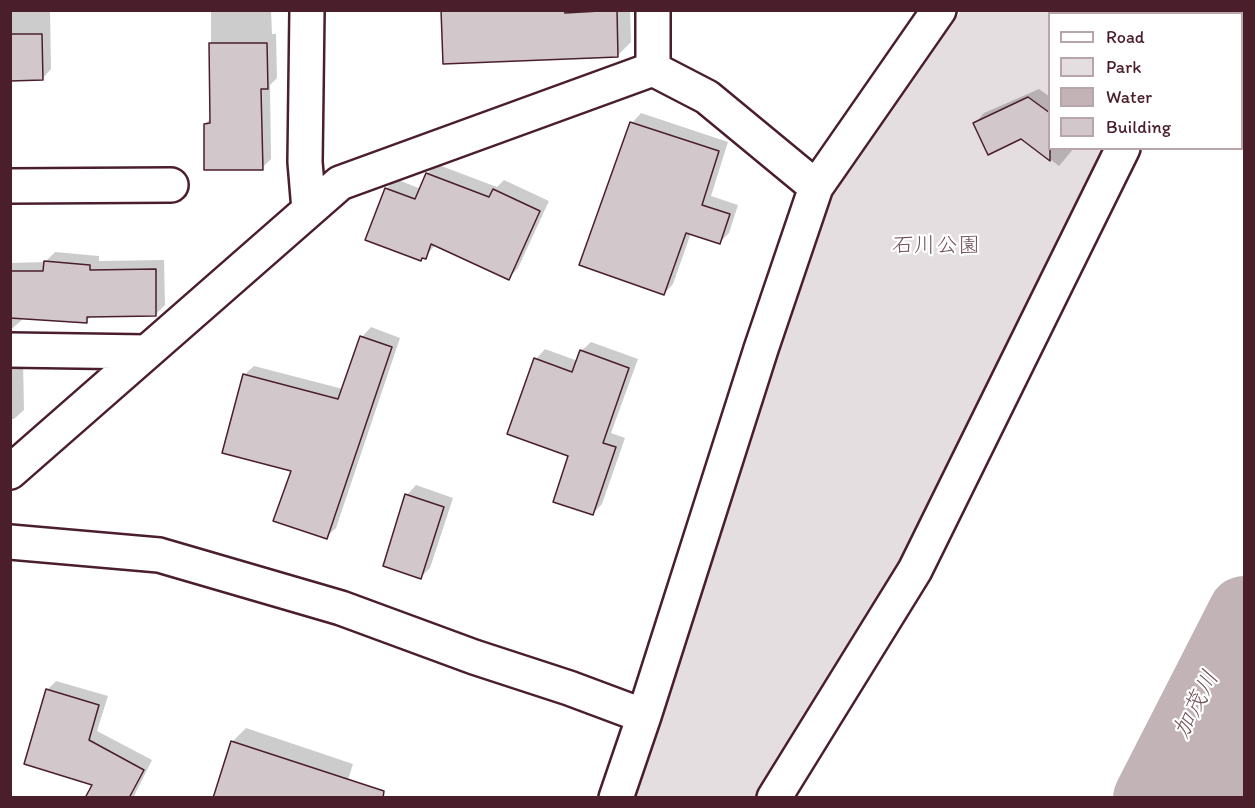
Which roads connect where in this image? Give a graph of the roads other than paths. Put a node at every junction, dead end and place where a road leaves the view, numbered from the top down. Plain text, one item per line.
1 (307, 10) edge
2 (653, 10) edge
3 (939, 10) edge
4 (653, 69) junction
5 (1122, 150) edge
6 (171, 185) dead end
7 (10, 186) edge
8 (816, 187) junction
9 (309, 210) junction
10 (10, 350) edge
11 (147, 352) junction
12 (10, 472) edge
13 (10, 542) edge
14 (644, 716) junction
15 (616, 798) edge
16 (774, 798) edge

1 - 9 street
2 - 4 street
3 - 8 street
4 - 8 street
4 - 9 street
5 - 16 street
6 - 7 street
8 - 14 street
9 - 11 street
10 - 11 street
11 - 12 street
13 - 14 street
14 - 15 street

